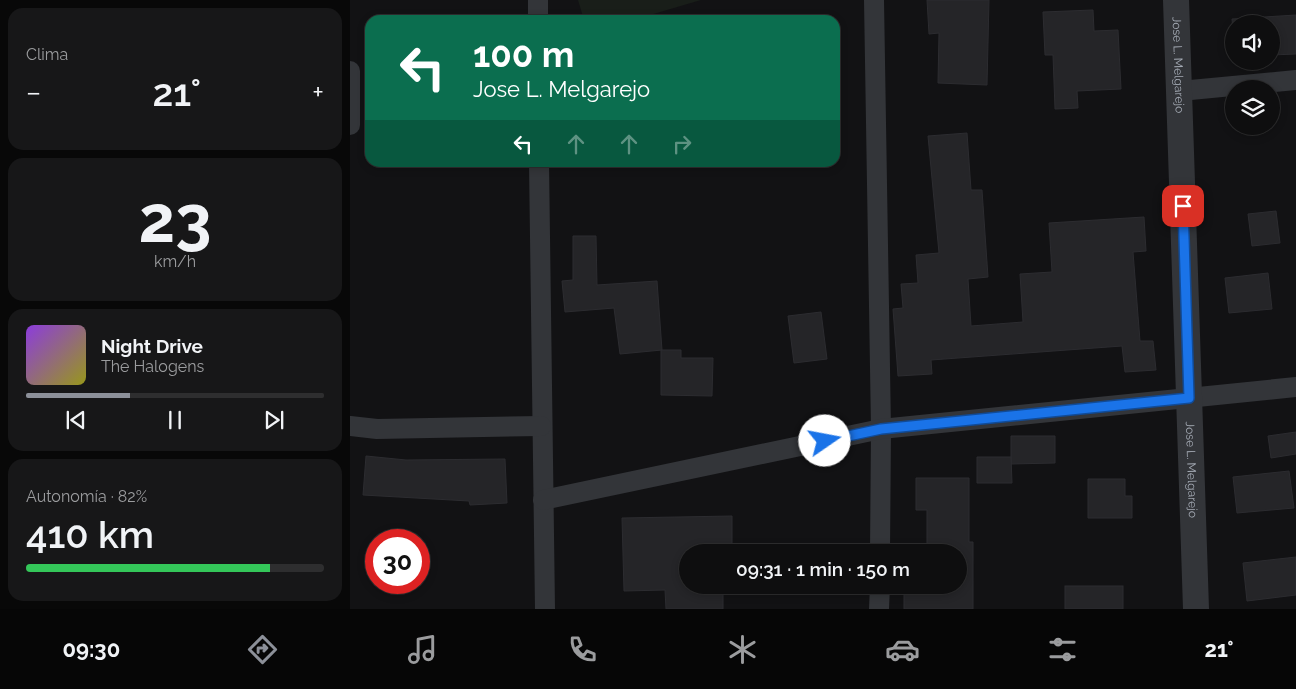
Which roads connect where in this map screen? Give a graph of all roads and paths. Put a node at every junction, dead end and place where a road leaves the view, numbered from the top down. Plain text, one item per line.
1 (538, 0) edge
2 (874, 0) edge
3 (1176, 0) edge
4 (538, 15) edge
5 (350, 71) edge
6 (1296, 80) edge
7 (1180, 91) junction
8 (350, 124) edge
9 (539, 167) edge
10 (1296, 387) edge
11 (1189, 398) junction
12 (350, 426) edge
13 (541, 426) junction
14 (881, 429) junction
15 (543, 500) junction
16 (880, 544) edge
17 (880, 594) edge
18 (545, 609) edge
19 (879, 609) edge
20 (1196, 609) edge

1 - 4 street
2 - 14 street
3 - 7 street, Jose L. Melgarejo
5 - 8 street
6 - 7 street
7 - 11 street, Jose L. Melgarejo
9 - 13 street
10 - 11 street
11 - 14 street
11 - 20 street, Jose L. Melgarejo
12 - 13 street
13 - 15 street
14 - 15 street
14 - 16 street
15 - 18 street
17 - 19 street

